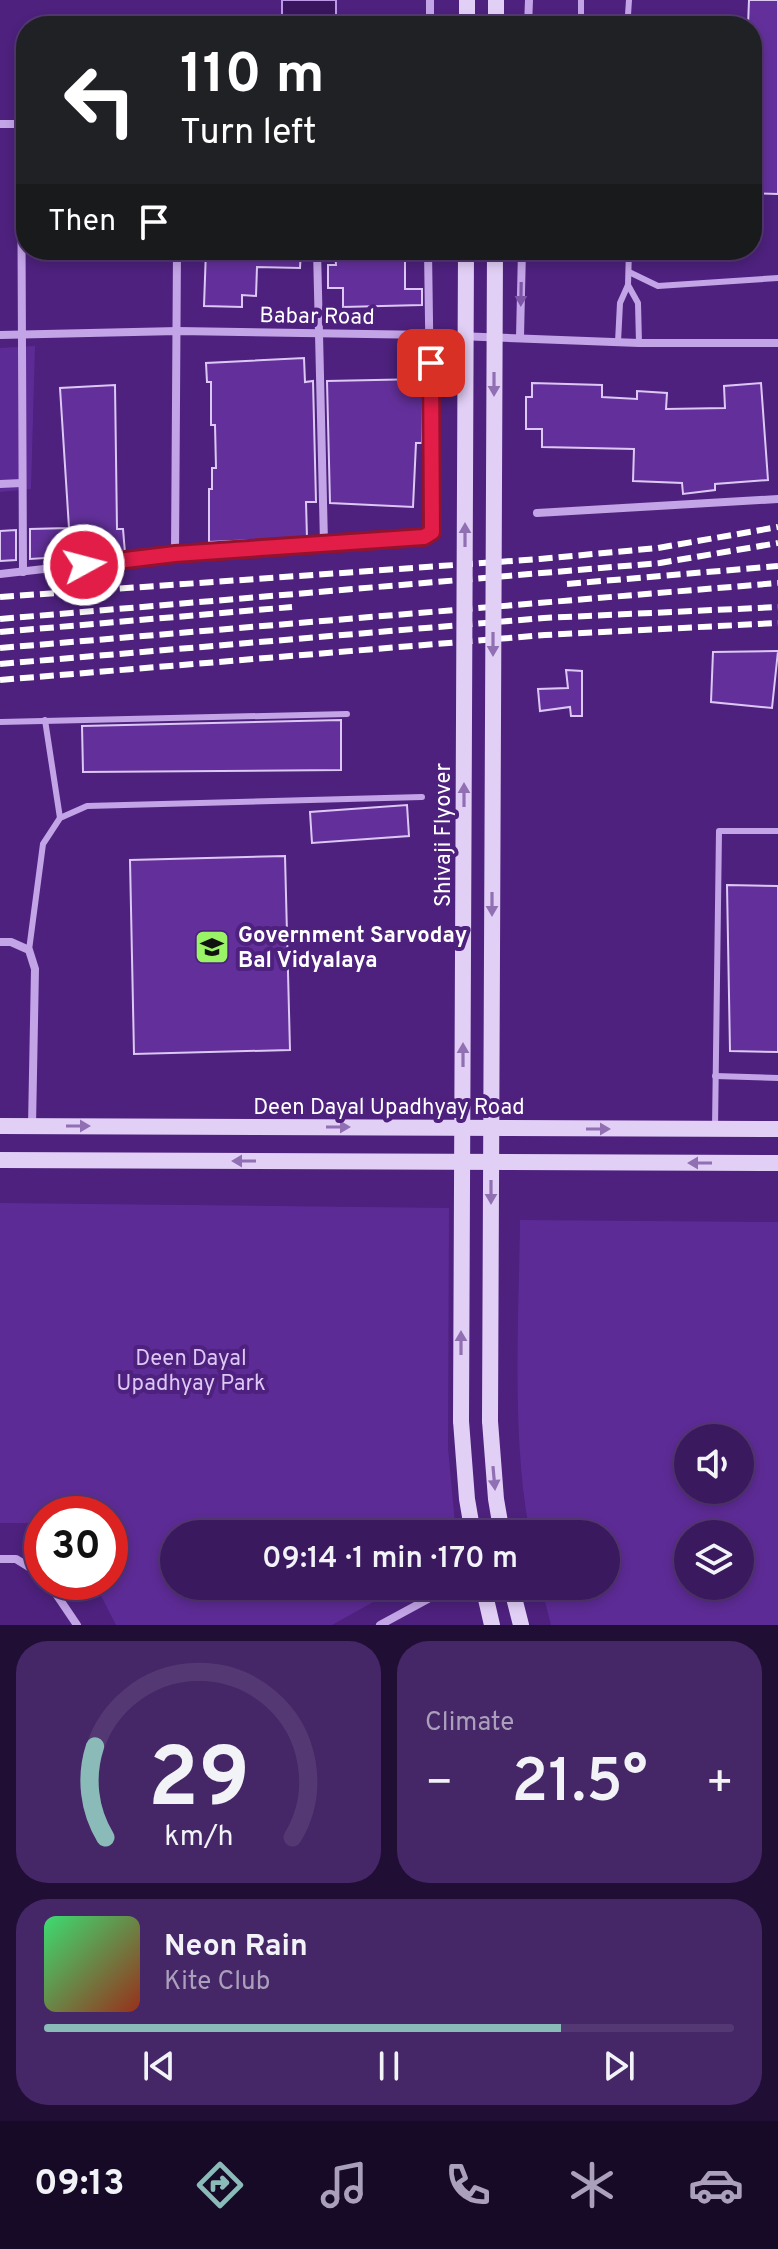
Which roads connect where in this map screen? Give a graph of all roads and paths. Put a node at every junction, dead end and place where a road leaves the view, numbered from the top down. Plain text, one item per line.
1 (629, 0) edge
2 (628, 15) dead end
3 (22, 260) edge
4 (177, 260) edge
5 (317, 260) edge
6 (428, 260) edge
7 (466, 260) edge
8 (495, 260) edge
9 (522, 260) edge
10 (629, 260) edge
11 (629, 272) junction
12 (778, 278) edge
13 (628, 285) junction
14 (178, 331) junction
15 (320, 333) junction
16 (0, 335) edge
17 (21, 335) junction
18 (431, 335) junction
19 (520, 337) junction
20 (618, 342) junction
21 (639, 343) junction
22 (778, 343) edge
23 (22, 483) junction
24 (0, 484) edge
25 (778, 499) edge
26 (537, 513) dead end
27 (324, 543) junction
28 (175, 554) junction
29 (23, 572) junction
30 (0, 574) edge
31 (347, 714) dead end
32 (45, 720) junction
33 (0, 722) edge
34 (422, 797) dead end
35 (60, 818) junction
36 (778, 831) edge
37 (0, 942) edge
38 (29, 950) junction
39 (715, 1076) junction
40 (778, 1078) edge
41 (0, 1126) edge
42 (32, 1126) junction
43 (715, 1129) junction
44 (778, 1129) edge
45 (0, 1160) edge
46 (778, 1163) edge
47 (471, 1520) edge
48 (500, 1520) edge
49 (0, 1559) edge
50 (24, 1564) edge
51 (60, 1600) edge
52 (426, 1600) edge
53 (486, 1600) edge
54 (515, 1600) edge
55 (77, 1625) edge
56 (380, 1625) edge
57 (492, 1625) edge
58 (521, 1625) edge

1 - 2 lane
3 - 17 street
4 - 14 street
5 - 15 street
6 - 18 street
47 -> 7 main road, Shivaji Flyover, bridge
8 -> 48 main road, bridge
9 -> 19 street
10 - 11 lane
11 - 12 lane
11 - 13 lane
13 - 20 lane
13 - 21 lane
14 - 15 street, Babar Road
14 - 17 street, Babar Road
14 - 28 street
15 - 18 street, Babar Road
15 - 27 street
16 - 17 street, Babar Road
17 - 23 street
18 - 19 street, Babar Road
18 - 27 street
19 - 20 street, Babar Road
20 - 21 street, Babar Road
21 - 22 street, Babar Road
23 - 24 street
23 - 29 street
25 - 26 street
27 - 28 street
28 - 29 street
29 - 30 street
31 - 32 lane
32 - 33 lane
32 - 35 lane
34 - 35 lane
35 - 38 lane
36 - 39 lane
37 - 38 street
38 - 42 street
39 - 40 lane
39 - 43 lane
41 - 42 main road, Deen Dayal Upadhyay Road
42 -> 43 main road, Deen Dayal Upadhyay Road
43 - 44 main road, Deen Dayal Upadhyay Road
46 -> 45 main road
49 - 50 street
51 - 55 street
52 - 56 street
53 - 57 main road
54 - 58 main road

